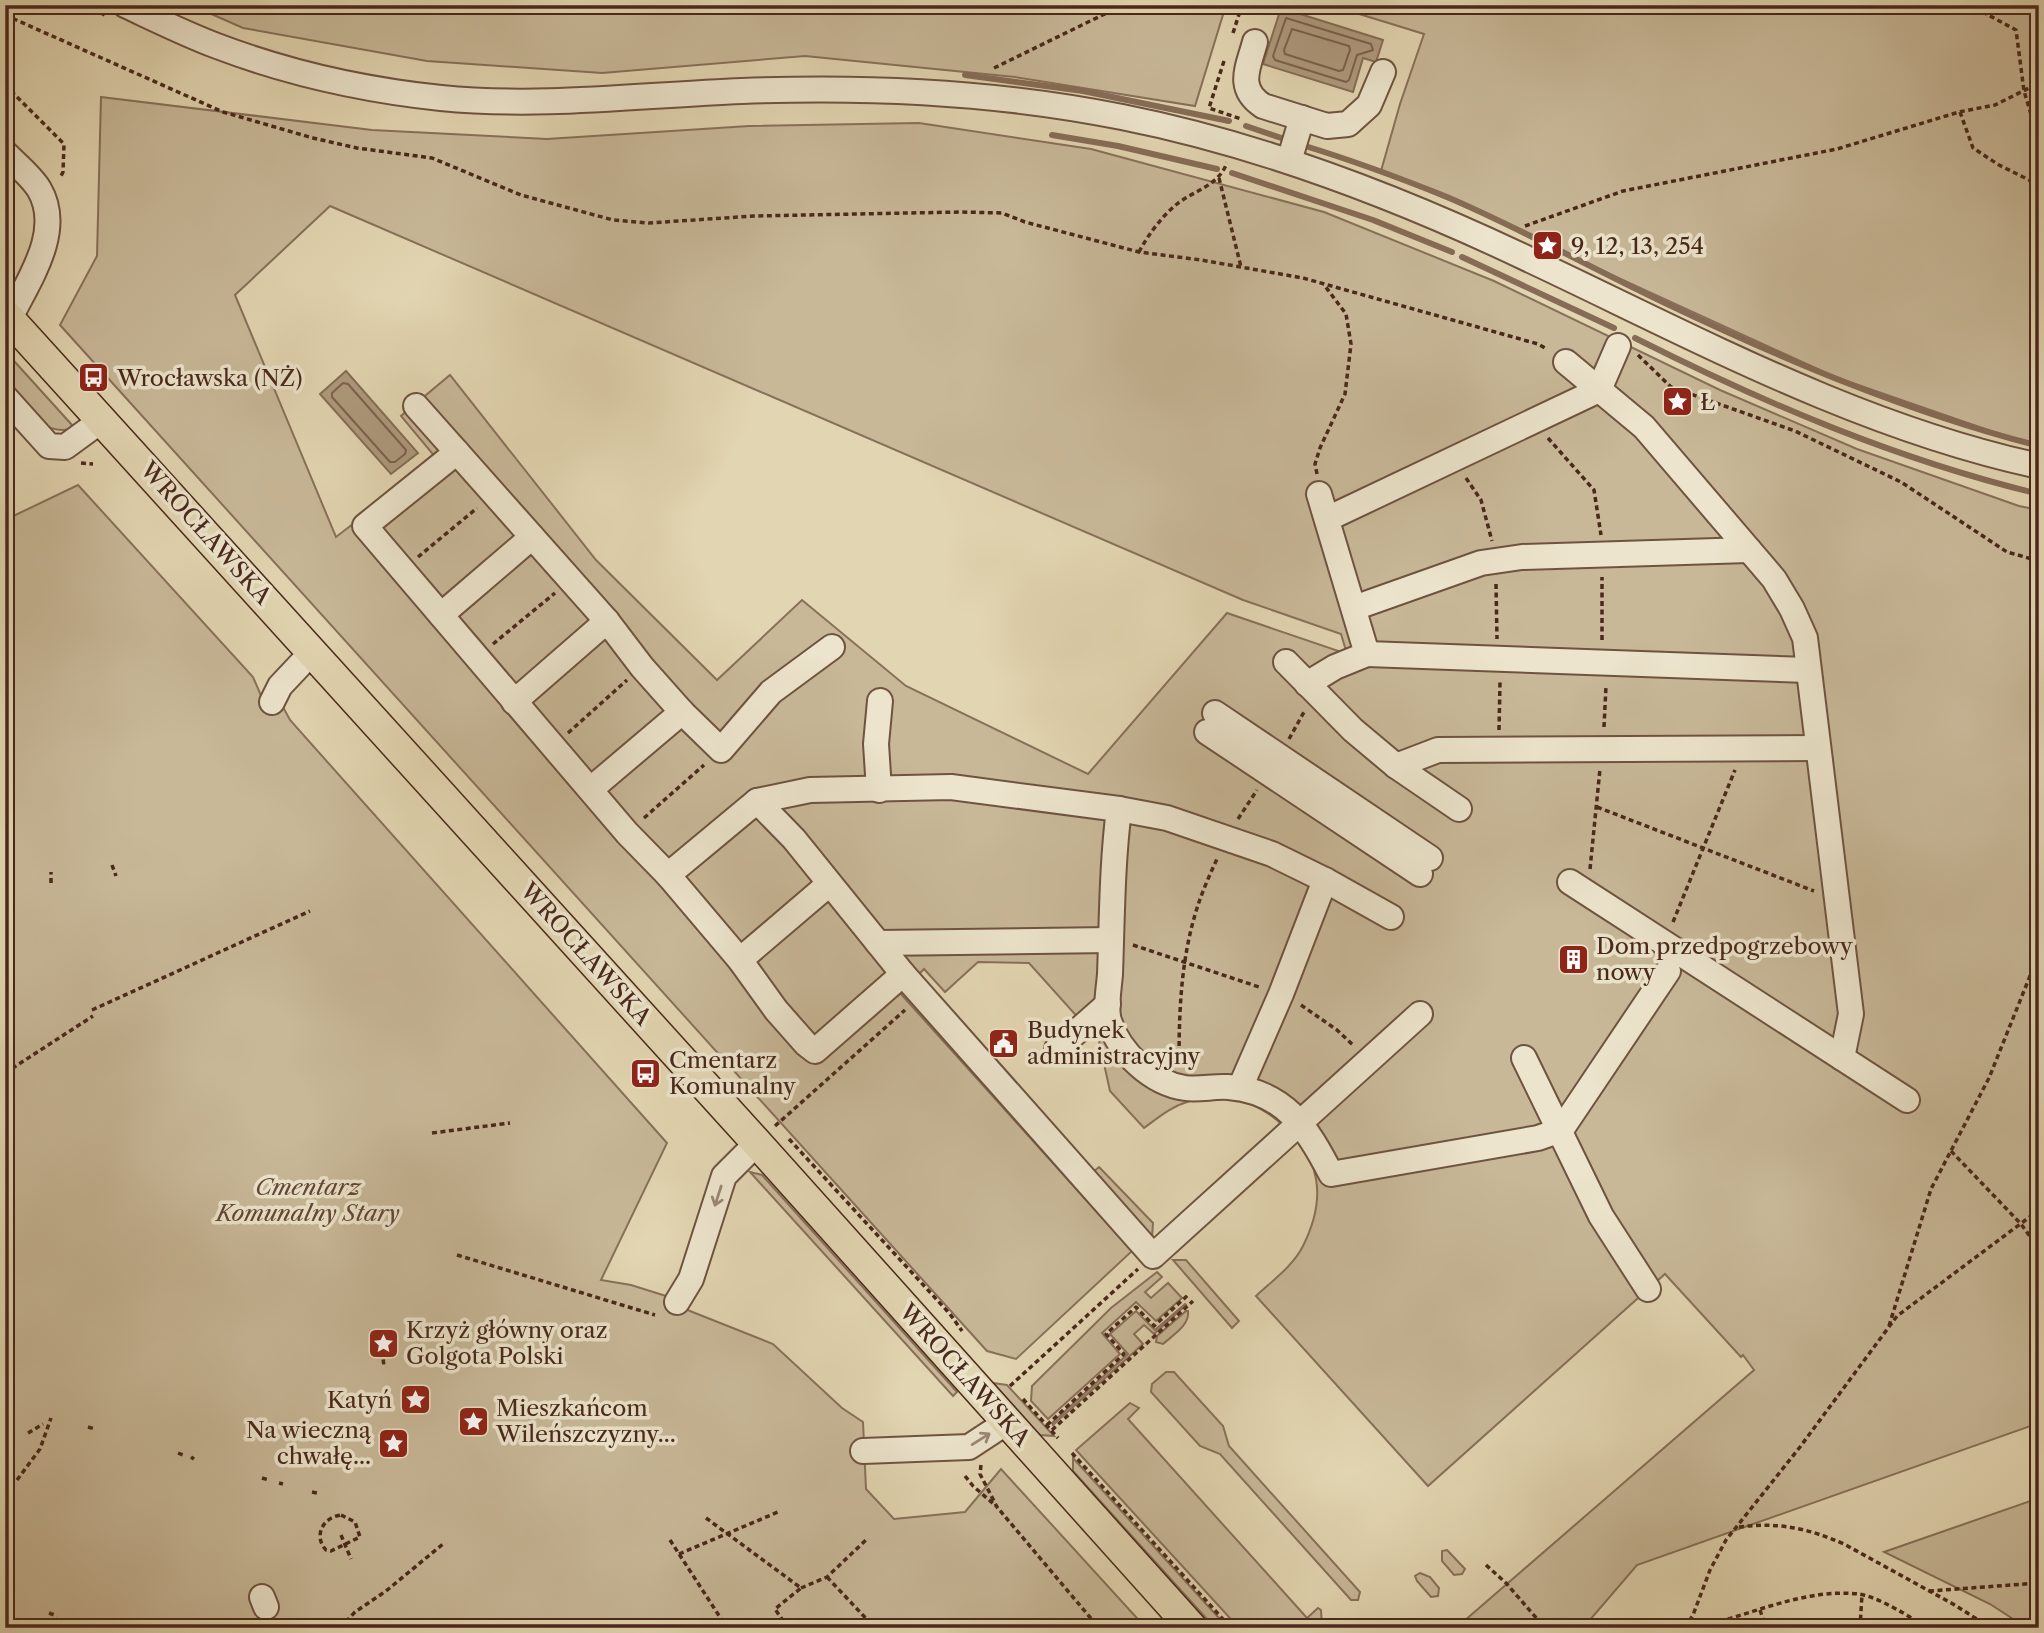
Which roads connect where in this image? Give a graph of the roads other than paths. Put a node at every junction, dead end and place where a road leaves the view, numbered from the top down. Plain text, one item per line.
1 (117, 11) edge
2 (1255, 42) dead end
3 (1383, 72) dead end
4 (1302, 118) junction
5 (5, 153) edge
6 (1289, 161) junction
7 (7, 316) edge
8 (1628, 350) road end
9 (1566, 362) road end
10 (1599, 390) junction
11 (5, 397) edge
12 (416, 406) dead end
13 (102, 420) junction
14 (457, 452) junction
15 (2039, 466) edge
16 (1320, 494) road end
17 (1327, 519) junction
18 (532, 537) junction
19 (1749, 550) junction
20 (1354, 608) junction
21 (441, 615) junction
22 (607, 621) junction
23 (832, 647) dead end
24 (313, 651) junction
25 (1367, 654) junction
26 (1286, 662) dead end
27 (1808, 670) junction
28 (1311, 689) junction
29 (880, 701) dead end
30 (272, 702) dead end
31 (514, 702) junction
32 (682, 712) junction
33 (1211, 723) dead end
34 (1818, 748) junction
35 (1396, 766) junction
36 (591, 789) junction
37 (879, 790) junction
38 (757, 801) junction
39 (1119, 809) junction
40 (1459, 810) dead end
41 (1425, 866) dead end
42 (668, 875) junction
43 (1325, 880) junction
44 (829, 884) junction
45 (1579, 887) road end
46 (1391, 917) dead end
47 (1111, 940) junction
48 (878, 943) junction
49 (740, 960) junction
50 (1668, 971) dead end
51 (912, 983) junction
52 (1108, 1004) junction
53 (1420, 1014) dead end
54 (1057, 1049) dead end
55 (1524, 1058) dead end
56 (1842, 1058) junction
57 (1240, 1088) junction
58 (1907, 1100) dead end
59 (1290, 1121) junction
60 (1561, 1130) junction
61 (757, 1143) junction
62 (1648, 1289) dead end
63 (677, 1302) dead end
64 (996, 1430) junction
65 (863, 1451) dead end
66 (1192, 1628) edge

1 - 6 street
2 - 4 street
3 - 4 street
4 - 6 street
5 - 7 street
6 - 15 street
7 - 13 main road, WROCŁAWSKA
8 - 10 street
9 - 10 street
10 - 17 street
10 - 19 street
11 - 13 street
12 - 14 street
13 - 24 main road, WROCŁAWSKA
14 - 18 street
14 - 21 street
16 - 17 street
17 - 20 street
18 - 21 street
18 - 22 street
19 - 20 street
19 - 27 street
20 - 25 street
21 - 31 street
22 - 31 street
22 - 32 street
23 - 32 street
24 - 30 street
24 - 61 main road, WROCŁAWSKA
25 - 27 street
25 - 28 street
26 - 28 street
27 - 34 street
28 - 35 street
29 - 37 street
31 - 36 street
32 - 36 street
33 - 41 street
34 - 35 street
34 - 56 street
35 - 40 street
36 - 42 street
37 - 38 street
37 - 39 street
38 - 42 street
38 - 44 street
39 - 43 street
39 - 47 street
42 - 49 street
43 - 46 street
43 - 57 street
44 - 48 street
44 - 49 street
45 - 56 street
47 - 48 street
47 - 52 street
48 - 51 street
49 - 51 street
50 - 60 street
51 - 59 street
52 - 54 street
52 - 57 street
53 - 59 street
55 - 60 street
56 - 58 street
57 - 59 street
59 - 60 street
60 - 62 street
61 -> 63 street
61 - 64 main road, WROCŁAWSKA
65 -> 64 street
64 - 66 main road, WROCŁAWSKA

